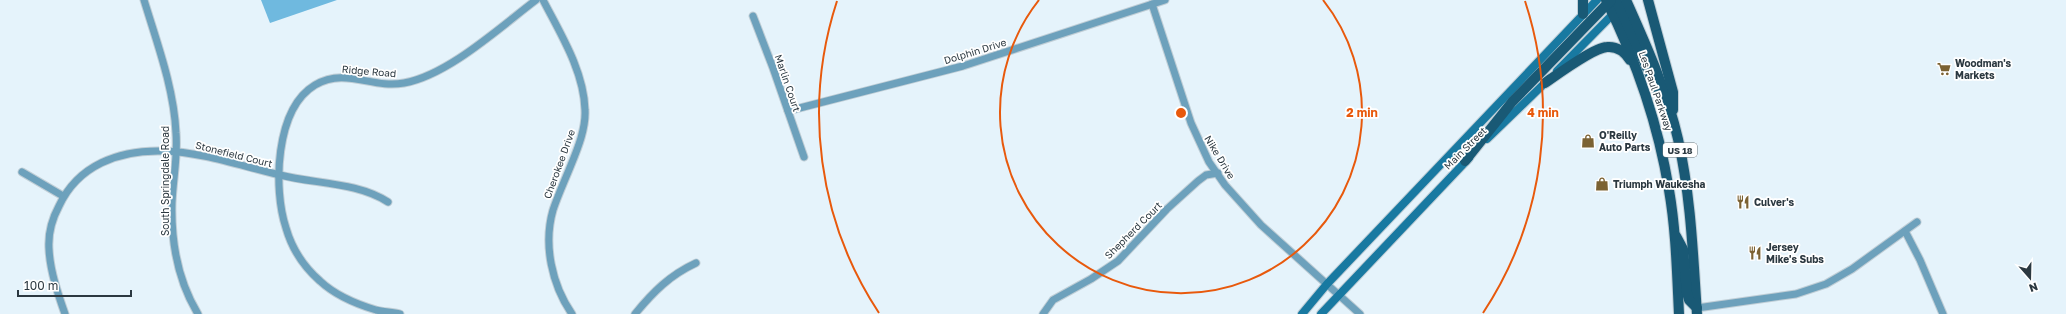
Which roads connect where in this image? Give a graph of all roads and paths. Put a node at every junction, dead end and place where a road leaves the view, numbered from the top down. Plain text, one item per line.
1 (144, 0) edge
2 (536, 0) edge
3 (543, 0) edge
4 (1165, 0) edge
5 (1583, 0) edge
6 (1597, 0) edge
7 (1648, 0) edge
8 (1617, 2) edge
9 (1152, 4) junction
10 (1583, 14) junction
11 (753, 16) dead end
12 (1636, 68) junction
13 (1545, 83) junction
14 (788, 111) junction
15 (1672, 117) junction
16 (176, 153) junction
17 (804, 157) dead end
18 (1466, 161) junction
19 (22, 172) dead end
20 (1218, 173) junction
21 (280, 175) junction
22 (63, 196) junction
23 (388, 202) dead end
24 (1917, 222) dead end
25 (1905, 231) junction
26 (1674, 233) junction
27 (696, 263) dead end
28 (1327, 284) junction
29 (1339, 293) junction
30 (1697, 311) edge
31 (1680, 313) edge
32 (65, 314) edge
33 (198, 314) edge
34 (400, 314) edge
35 (572, 314) edge
36 (635, 314) edge
37 (1043, 314) edge
38 (1302, 314) edge
39 (1321, 314) edge
40 (1360, 314) edge
41 (1943, 314) edge

1 - 16 street, South Springdale Road
2 - 21 street, Ridge Road
3 - 35 street, Cherokee Drive
4 - 9 street, Dolphin Drive
5 - 10 main road
6 - 10 main road, Main Street
7 - 15 main road
8 - 12 main road, Les Paul Parkway / US 18
8 - 13 main road, Main Street
8 - 15 main road, Les Paul Parkway / US 18
8 - 18 main road
9 - 14 street, Dolphin Drive
9 - 20 street, Nike Drive
10 - 28 main road, Main Street
11 - 14 street, Marlin Court
12 - 13 main road
12 - 26 main road, Les Paul Parkway / US 18
13 - 18 main road, Main Street
14 - 17 street, Marlin Court
15 - 30 main road, Les Paul Parkway / US 18
16 - 21 street, Stonefield Court
16 - 22 street, Stonefield Court
16 - 33 street, South Springdale Road
18 - 29 main road, Main Street
19 - 22 street
20 - 28 street, Nike Drive
20 - 37 street, Shepherd Court
21 - 23 street, Stonefield Court
21 - 34 street, Ridge Road
22 - 32 street, Stonefield Court
24 - 25 street
25 - 30 street
25 - 41 street
26 - 30 main road
26 - 31 main road, Les Paul Parkway / US 18
27 - 36 street
28 - 29 street, Nike Drive
28 - 38 main road, Main Street
29 - 39 main road, Main Street
29 - 40 street, Nike Drive

